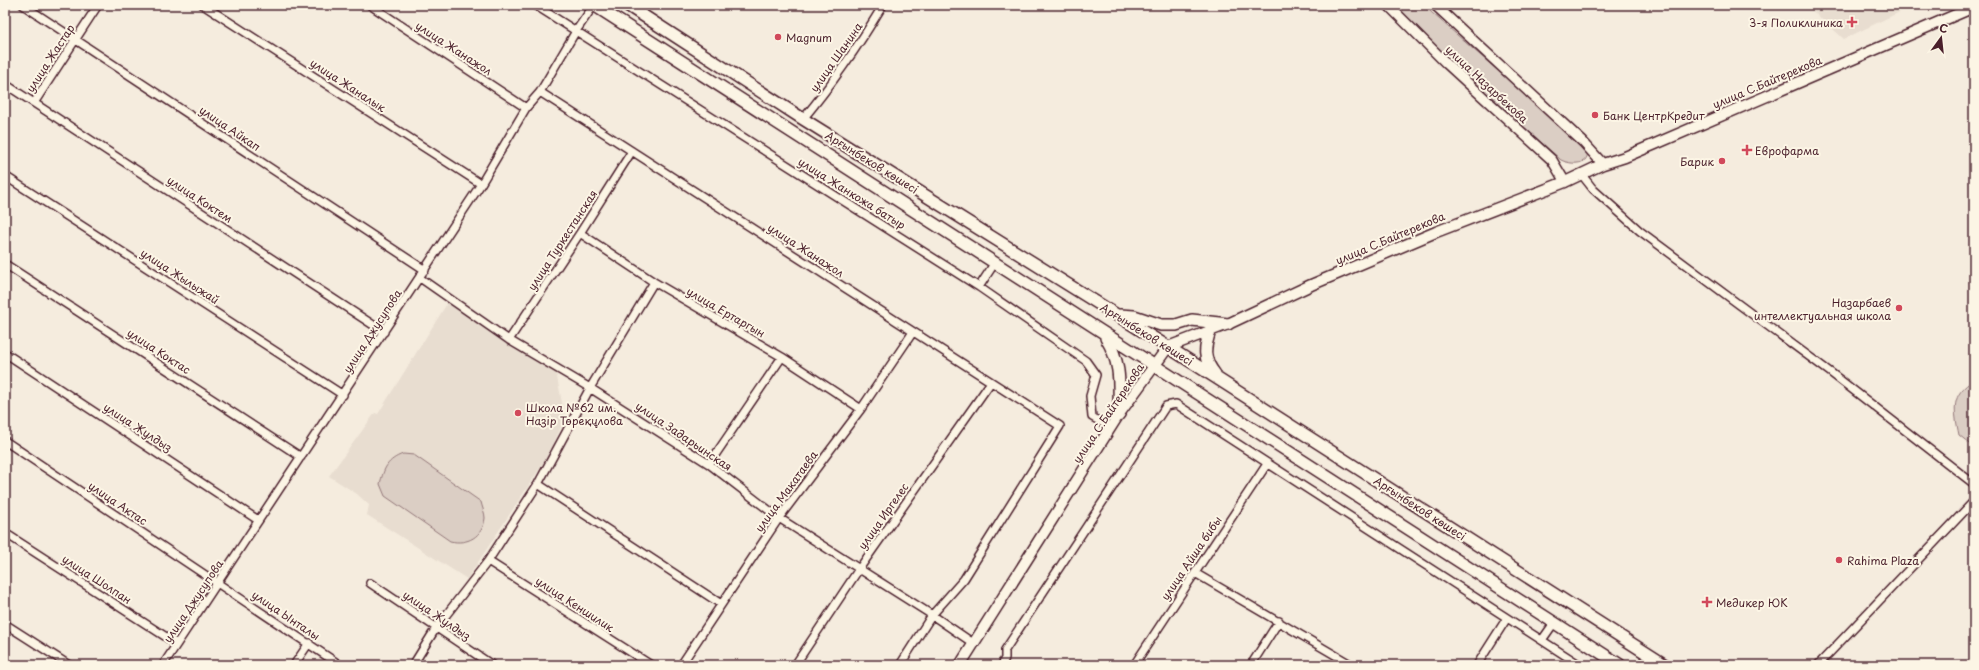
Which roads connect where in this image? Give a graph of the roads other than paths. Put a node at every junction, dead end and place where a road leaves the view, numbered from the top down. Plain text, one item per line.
1 (23, 5) edge
2 (98, 5) edge
3 (203, 5) edge
4 (370, 5) edge
5 (535, 5) edge
6 (594, 5) edge
7 (883, 5) edge
8 (1388, 5) edge
9 (1436, 5) edge
10 (633, 7) edge
11 (1974, 7) edge
12 (576, 31) junction
13 (76, 39) junction
14 (5, 84) edge
15 (540, 92) junction
16 (34, 103) junction
17 (526, 108) junction
18 (803, 119) junction
19 (632, 151) junction
20 (1603, 164) junction
21 (1582, 174) junction
22 (5, 176) edge
23 (1565, 182) junction
24 (481, 184) junction
25 (580, 234) junction
26 (5, 264) edge
27 (994, 264) junction
28 (425, 270) junction
29 (420, 278) junction
30 (654, 282) junction
31 (979, 287) junction
32 (1117, 315) junction
33 (1228, 324) junction
34 (1210, 330) junction
35 (384, 332) junction
36 (913, 332) junction
37 (1105, 335) junction
38 (509, 340) junction
39 (1168, 347) junction
40 (5, 353) edge
41 (782, 357) junction
42 (1154, 366) junction
43 (1219, 380) junction
44 (991, 382) junction
45 (590, 388) junction
46 (343, 395) junction
47 (861, 409) junction
48 (1119, 414) junction
49 (1110, 427) junction
50 (5, 441) edge
51 (301, 457) junction
52 (709, 464) junction
53 (1267, 464) junction
54 (538, 484) junction
55 (1974, 484) edge
56 (1974, 501) edge
57 (779, 518) junction
58 (258, 520) junction
59 (5, 533) edge
60 (488, 561) junction
61 (859, 569) junction
62 (1195, 573) junction
63 (218, 583) junction
64 (370, 583) dead end
65 (721, 604) junction
66 (932, 615) junction
67 (1507, 618) junction
68 (1279, 621) junction
69 (1554, 623) junction
70 (5, 624) edge
71 (436, 628) junction
72 (1542, 640) junction
73 (309, 643) junction
74 (177, 644) junction
75 (974, 644) junction
76 (1820, 664) edge
77 (69, 665) edge
78 (163, 665) edge
79 (294, 665) edge
80 (340, 665) edge
81 (413, 665) edge
82 (492, 665) edge
83 (651, 665) edge
84 (681, 665) edge
85 (795, 665) edge
86 (900, 665) edge
87 (960, 665) edge
88 (1002, 665) edge
89 (1134, 665) edge
90 (1251, 665) edge
91 (1352, 665) edge
92 (1477, 665) edge
93 (1580, 665) edge
94 (1620, 665) edge
95 (1666, 665) edge

1 - 13 street, улица Айкап
2 - 13 street, улица Жастар
3 - 24 street, улица Жаналык
4 - 17 street, улица Жанажол
5 - 12 street, улица Жанкожа батыр
6 - 12 street, улица Джусупова
6 - 27 main road, Арғынбеков көшесі
7 - 18 street, улица Шанина
8 - 23 street, улица Назарбекова
9 - 20 street, улица Назарбекова
10 - 18 main road, Арғынбеков көшесі
11 - 20 main road, улица С.Байтерекова
12 - 15 street, улица Джусупова
12 - 31 street, улица Жанкожа батыр
13 - 16 street, улица Жастар
13 - 28 street, улица Айкап
14 - 16 street, улица Коктем
15 - 17 street, улица Джусупова
15 - 19 street, улица Жанажол
16 - 35 street, улица Коктем
17 - 24 street, улица Джусупова
18 - 32 main road, Арғынбеков көшесі
19 - 25 street, улица Туркестанская
19 - 36 street, улица Жанажол
20 - 21 main road, улица С.Байтерекова
21 - 23 main road, улица С.Байтерекова
21 - 55 street
22 - 46 street, улица Жылыжай
23 - 33 main road, улица С.Байтерекова
24 - 28 street, улица Джусупова
25 - 30 street, улица Ертаргын
25 - 38 street, улица Туркестанская
26 - 51 street, улица Коктас
27 - 31 street
27 - 37 main road, Арғынбеков көшесі
28 - 29 street, улица Джусупова
29 - 35 street, улица Джусупова
29 - 38 street, улица Задарьинская
30 - 41 street, улица Ертаргын
30 - 45 street
31 - 49 street, улица Жанкожа батыр
32 - 33 main road
32 - 39 main road, Арғынбеков көшесі
33 - 34 main road, улица С.Байтерекова
34 - 39 main road, улица С.Байтерекова
34 - 43 main road
35 - 46 street, улица Джусупова
36 - 44 street, улица Жанажол
36 - 47 street, улица Макатаева
37 - 42 main road, Арғынбеков көшесі
37 - 48 main road
38 - 45 street, улица Задарьинская
39 - 42 main road, улица С.Байтерекова
39 - 43 main road, Арғынбеков көшесі
40 - 58 street, улица Жулдыз
41 - 47 street, улица Ертаргын
41 - 52 street
42 - 48 main road, улица С.Байтерекова
42 - 69 main road, Арғынбеков көшесі
43 - 95 main road, Арғынбеков көшесі
44 - 61 street, улица Иргелес
44 - 66 street, улица Жанажол
45 - 52 street, улица Задарьинская
45 - 54 street
46 - 51 street, улица Джусупова
47 - 57 street, улица Макатаева
48 - 49 main road, улица С.Байтерекова
49 - 75 main road, улица С.Байтерекова
50 - 63 street, улица Актас
51 - 58 street, улица Джусупова
52 - 57 street, улица Задарьинская
53 - 62 street, улица Айша бибы
53 - 67 street
53 - 88 street
54 - 60 street
54 - 65 street
56 - 76 street
57 - 61 street, улица Задарьинская
57 - 65 street, улица Макатаева
58 - 63 street, улица Джусупова
59 - 74 street, улица Шолпан
60 - 71 street
60 - 83 street, улица Кеншилик
61 - 66 street, улица Задарьинская
61 - 85 street, улица Иргелес
62 - 68 street
62 - 89 street, улица Айша бибы
63 - 73 street, улица Ынталы
63 - 74 street, улица Джусупова
64 - 71 street, улица Жулдыз
65 - 84 street, улица Макатаева
66 - 75 street, улица Задарьинская
66 - 86 street
67 - 72 street
67 - 92 street
68 - 90 street
68 - 91 street
69 - 72 street
69 - 94 main road, Арғынбеков көшесі
70 - 77 street
71 - 81 street
71 - 82 street, улица Жулдыз
72 - 93 street
73 - 79 street
73 - 80 street, улица Ынталы
74 - 78 street, улица Джусупова
75 - 87 main road, улица С.Байтерекова

